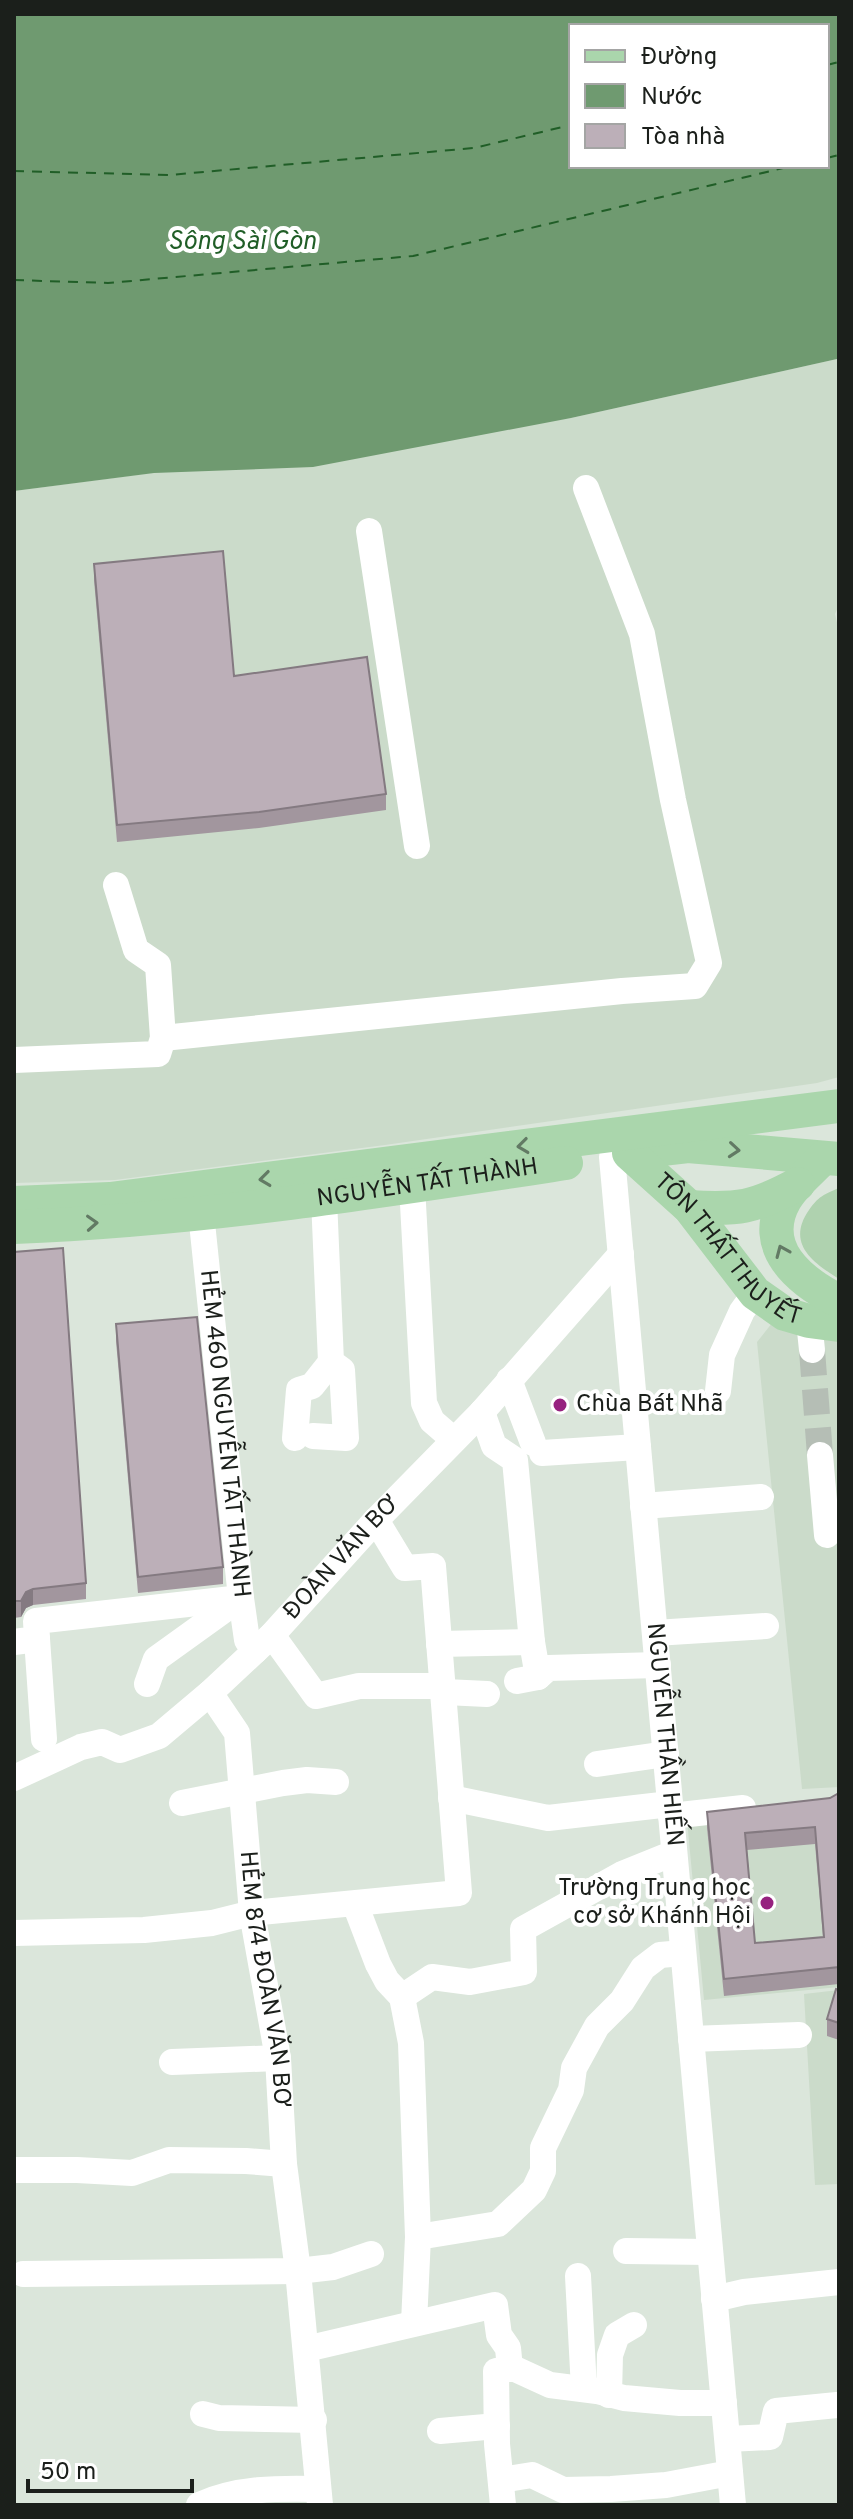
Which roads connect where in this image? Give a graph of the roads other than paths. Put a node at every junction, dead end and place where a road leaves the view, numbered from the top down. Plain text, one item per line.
1 (586, 488) dead end
2 (369, 531) dead end
3 (417, 846) dead end
4 (116, 885) dead end
5 (163, 1038) junction
6 (14, 1060) edge
7 (839, 1106) edge
8 (711, 1122) junction
9 (834, 1151) edge
10 (620, 1155) junction
11 (798, 1184) junction
12 (412, 1186) junction
13 (324, 1199) junction
14 (14, 1203) edge
15 (689, 1207) junction
16 (201, 1213) junction
17 (14, 1227) edge
18 (621, 1254) junction
19 (755, 1293) junction
20 (839, 1301) edge
21 (820, 1332) edge
22 (331, 1362) junction
23 (509, 1380) junction
24 (718, 1391) dead end
25 (482, 1412) junction
26 (454, 1440) junction
27 (638, 1447) junction
28 (820, 1455) tunnel mouth
29 (761, 1497) dead end
30 (643, 1506) junction
31 (376, 1520) junction
32 (827, 1535) dead end
33 (241, 1598) junction
34 (766, 1626) dead end
35 (655, 1633) junction
36 (25, 1640) edge
37 (532, 1642) junction
38 (263, 1643) junction
39 (439, 1644) junction
40 (658, 1665) junction
41 (147, 1684) dead end
42 (442, 1690) junction
43 (210, 1693) junction
44 (487, 1694) dead end
45 (44, 1739) dead end
46 (666, 1754) junction
47 (597, 1764) dead end
48 (14, 1778) edge
49 (336, 1782) dead end
50 (242, 1790) junction
51 (451, 1798) junction
52 (182, 1803) dead end
53 (765, 1806) edge
54 (671, 1810) junction
55 (674, 1853) junction
56 (355, 1904) junction
57 (252, 1913) junction
58 (14, 1933) edge
59 (683, 1953) junction
60 (402, 1997) junction
61 (799, 2035) dead end
62 (691, 2039) junction
63 (278, 2058) junction
64 (172, 2062) dead end
65 (284, 2164) junction
66 (14, 2170) edge
67 (418, 2237) junction
68 (626, 2251) dead end
69 (710, 2252) junction
70 (371, 2254) dead end
71 (298, 2271) junction
72 (23, 2274) dead end
73 (578, 2276) dead end
74 (839, 2282) edge
75 (714, 2299) junction
76 (414, 2323) junction
77 (634, 2325) dead end
78 (306, 2349) junction
79 (510, 2369) junction
80 (614, 2402) junction
81 (724, 2403) junction
82 (837, 2405) dead end
83 (203, 2414) dead end
84 (314, 2420) junction
85 (497, 2426) junction
86 (440, 2431) dead end
87 (728, 2439) junction
88 (730, 2473) junction
89 (502, 2492) edge
90 (319, 2497) edge
91 (199, 2505) edge
92 (733, 2505) edge

1 - 5 street
2 - 3 street
4 - 5 street
5 - 6 street
7 - 8 main road, NGUYỄN TẤT THÀNH
8 - 9 main road, NGUYỄN TẤT THÀNH
8 -> 14 main road, NGUYỄN TẤT THÀNH
10 -> 9 main road, NGUYỄN TẤT THÀNH
9 - 11 main road
10 - 12 main road, NGUYỄN TẤT THÀNH
10 - 15 main road, TÔN THẤT THUYẾT
10 - 18 street, NGUYỄN THẦN HIẾN
11 - 15 main road
20 -> 11 main road
12 - 13 main road, NGUYỄN TẤT THÀNH
12 - 26 street
13 - 16 main road, NGUYỄN TẤT THÀNH
13 - 22 street
15 - 19 main road, TÔN THẤT THUYẾT
17 -> 16 main road, NGUYỄN TẤT THÀNH
16 - 33 street, HẺM 460 NGUYỄN TẤT THÀNH
18 - 23 street, ĐOÀN VĂN BƠ
18 - 27 street, NGUYỄN THẦN HIẾN
19 - 21 main road, TÔN THẤT THUYẾT
19 - 24 street
22 - 22 street
23 - 25 street, ĐOÀN VĂN BƠ
23 - 27 street
25 - 26 street, ĐOÀN VĂN BƠ
25 - 37 street
26 - 31 street, ĐOÀN VĂN BƠ
27 - 30 street, NGUYỄN THẦN HIẾN
28 - 32 street
29 - 30 street
30 - 35 street, NGUYỄN THẦN HIẾN
31 - 38 street, ĐOÀN VĂN BƠ
31 - 39 street
33 - 36 street
33 - 38 street, HẺM 460 NGUYỄN TẤT THÀNH
33 - 41 street
34 - 35 street
35 - 40 street, NGUYỄN THẦN HIẾN
36 - 45 street
37 - 39 street
37 - 40 street
38 - 42 street, HẺM 460 NGUYỄN TẤT THÀNH
38 - 43 street, ĐOÀN VĂN BƠ
39 - 42 street
40 - 46 street, NGUYỄN THẦN HIẾN
42 - 44 street
42 - 51 street
43 - 48 street, ĐOÀN VĂN BƠ
43 - 50 street, HẺM 874 ĐOÀN VĂN BƠ
46 - 47 street
46 - 54 street, NGUYỄN THẦN HIẾN
49 - 50 street
50 - 52 street
50 - 57 street, HẺM 874 ĐOÀN VĂN BƠ
51 - 54 street
51 - 56 street
53 - 54 street
54 - 55 street, NGUYỄN THẦN HIẾN
55 - 59 street, NGUYỄN THẦN HIẾN
55 - 60 street
56 - 57 street
56 - 60 street
57 - 58 street
57 - 63 street, HẺM 874 ĐOÀN VĂN BƠ
59 - 62 street, NGUYỄN THẦN HIẾN
59 - 67 street
60 - 67 street
61 - 62 street
62 - 69 street, NGUYỄN THẦN HIẾN
63 - 64 street
63 - 65 street, HẺM 874 ĐOÀN VĂN BƠ
65 - 66 street
65 - 71 street, HẺM 874 ĐOÀN VĂN BƠ
67 - 76 street
68 - 69 street
69 - 75 street, NGUYỄN THẦN HIẾN
70 - 71 street
71 - 72 street
71 - 78 street, HẺM 874 ĐOÀN VĂN BƠ
73 - 80 street
74 - 75 street
75 - 81 street, NGUYỄN THẦN HIẾN
76 - 78 street
76 - 79 street
77 - 80 street
78 - 84 street, HẺM 874 ĐOÀN VĂN BƠ
79 - 80 street
79 - 85 street
80 - 81 street
81 - 87 street, NGUYỄN THẦN HIẾN
82 - 87 street
83 - 84 street
84 - 90 street, HẺM 874 ĐOÀN VĂN BƠ
85 - 86 street
85 - 89 street
87 - 88 street, NGUYỄN THẦN HIẾN
88 - 89 street
88 - 92 street, NGUYỄN THẦN HIẾN
90 - 91 street

